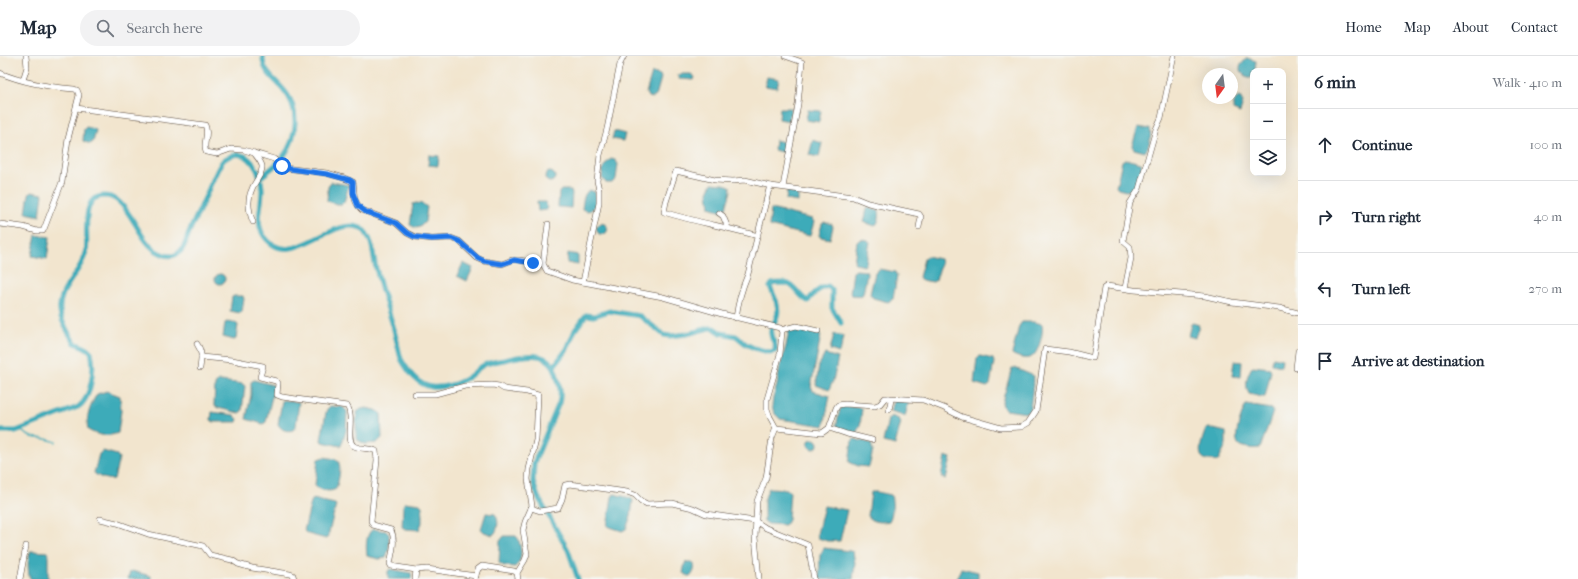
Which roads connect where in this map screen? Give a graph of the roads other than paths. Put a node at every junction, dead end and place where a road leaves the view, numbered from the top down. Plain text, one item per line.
1 (26, 56) edge
2 (624, 56) edge
3 (785, 56) edge
4 (1174, 56) edge
5 (0, 73) edge
6 (23, 80) junction
7 (76, 108) junction
8 (254, 153) junction
9 (771, 186) junction
10 (783, 187) junction
11 (720, 214) dead end
12 (253, 222) dead end
13 (0, 224) edge
14 (548, 224) dead end
15 (919, 226) dead end
16 (728, 228) junction
17 (758, 236) junction
18 (543, 264) junction
19 (583, 282) junction
20 (1125, 288) junction
21 (1298, 313) edge
22 (736, 318) junction
23 (781, 330) junction
24 (818, 331) dead end
25 (197, 344) dead end
26 (1298, 351) edge
27 (201, 357) junction
28 (200, 368) dead end
29 (1296, 368) dead end
30 (415, 394) dead end
31 (889, 398) junction
32 (889, 410) dead end
33 (776, 428) junction
34 (829, 428) junction
35 (872, 440) dead end
36 (531, 508) junction
37 (100, 519) dead end
38 (755, 521) junction
39 (26, 546) dead end
40 (416, 570) junction
41 (517, 573) junction
42 (475, 578) edge
43 (20, 579) edge
44 (294, 579) edge
45 (415, 579) edge
46 (518, 579) edge
47 (759, 579) edge
48 (814, 579) edge

1 - 6 street
2 - 19 street
3 - 10 street
4 - 20 street
5 - 6 street
6 - 7 street
7 - 8 street
7 - 13 street
8 - 12 street
8 - 18 street
9 - 10 street
9 - 16 street
9 - 17 street
10 - 15 street
11 - 16 street
14 - 18 street
16 - 17 street
17 - 22 street
18 - 19 street
19 - 22 street
20 - 21 street
20 - 31 street
22 - 23 street
23 - 24 street
23 - 33 street
25 - 27 street
26 - 29 street
27 - 28 street
27 - 40 street
30 - 36 street
31 - 32 street
31 - 34 street
33 - 34 street
33 - 38 street
34 - 35 street
36 - 38 street
36 - 41 street
37 - 44 street
38 - 47 street
38 - 48 street
39 - 43 street
40 - 42 street
40 - 45 street
41 - 42 street
41 - 46 street

